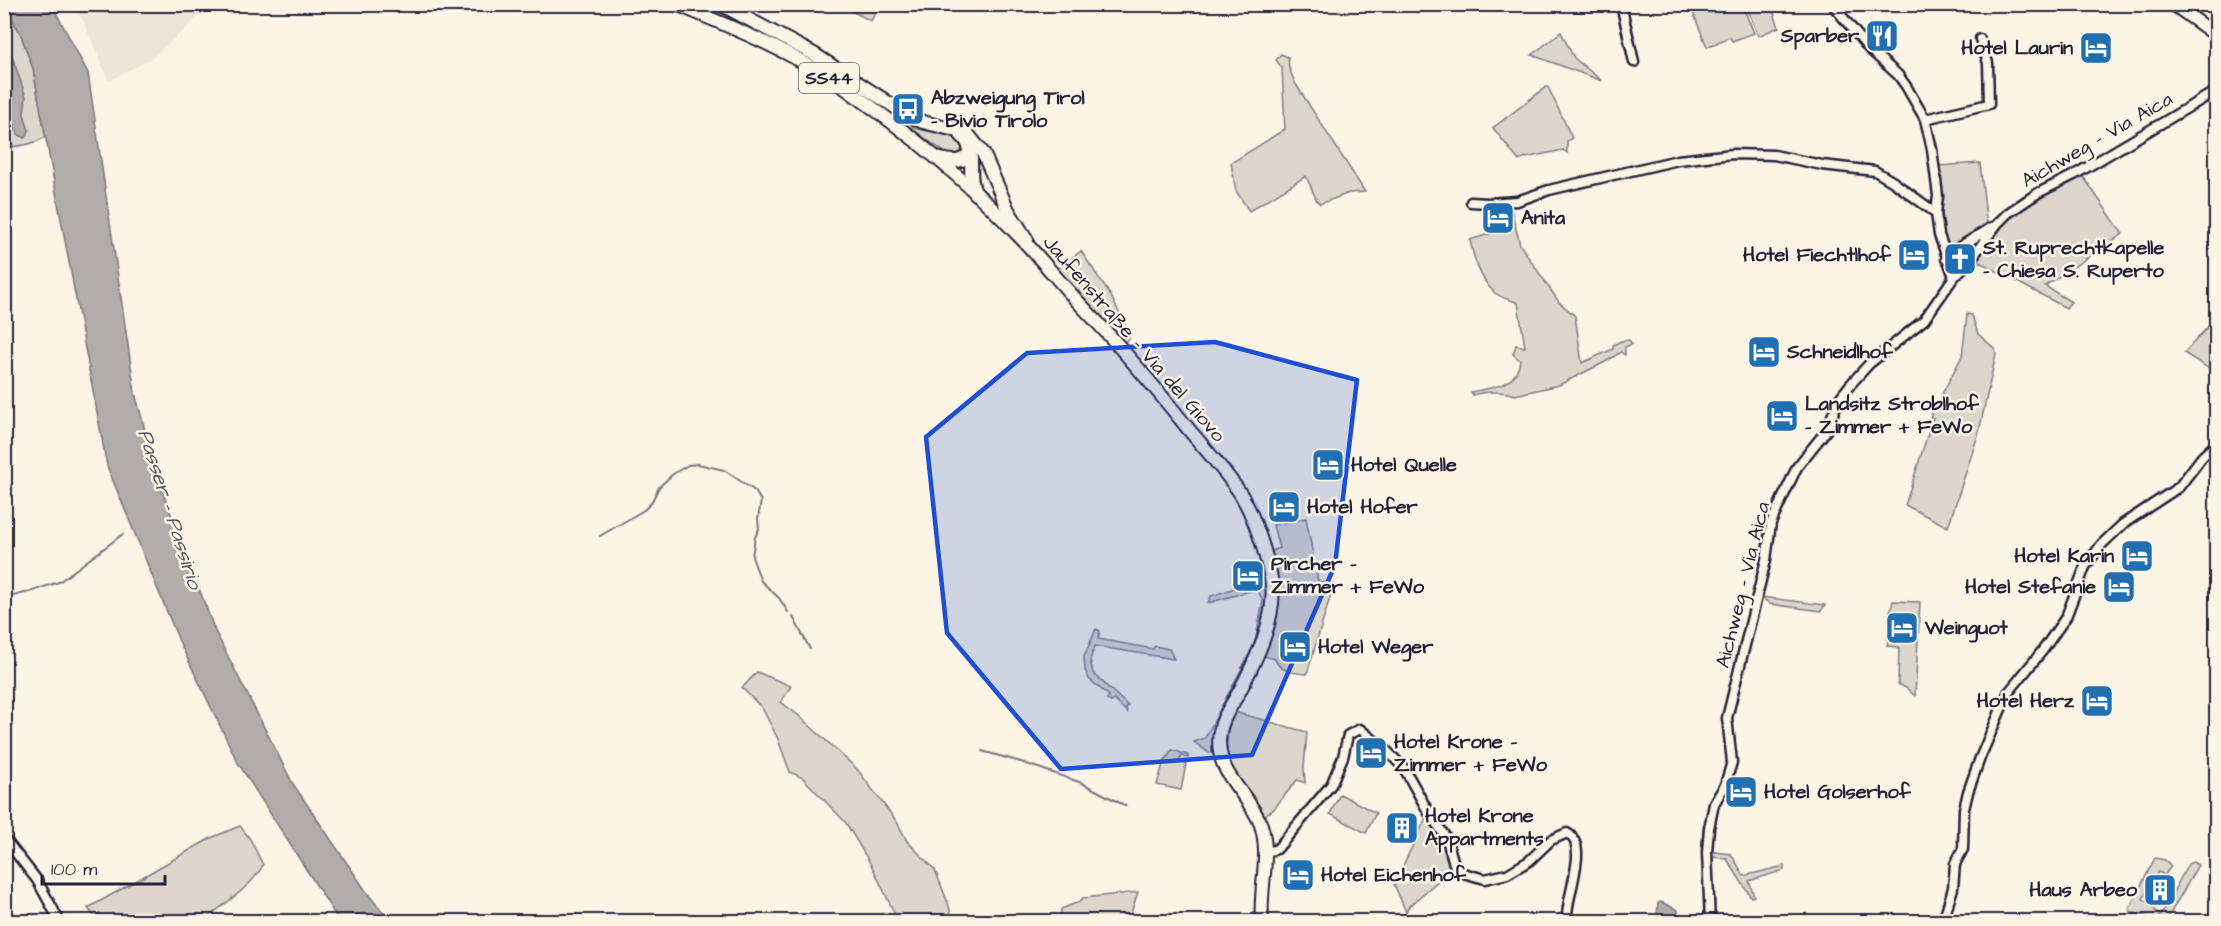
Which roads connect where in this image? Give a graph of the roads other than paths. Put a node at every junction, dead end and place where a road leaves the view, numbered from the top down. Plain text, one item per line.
1 (676, 4) edge
2 (720, 4) edge
3 (1621, 4) edge
4 (1832, 4) edge
5 (2173, 4) edge
6 (2217, 35) edge
7 (1980, 39) dead end
8 (1634, 62) dead end
9 (2217, 91) edge
10 (1925, 119) junction
11 (955, 131) junction
12 (969, 146) junction
13 (983, 153) junction
14 (938, 158) junction
15 (957, 177) junction
16 (970, 181) junction
17 (976, 194) junction
18 (1471, 202) dead end
19 (1936, 213) junction
20 (1997, 224) junction
21 (1946, 259) junction
22 (1049, 269) junction
23 (1954, 277) junction
24 (2217, 444) edge
25 (4, 838) edge
26 (1266, 852) junction
27 (60, 921) edge
28 (1263, 921) edge
29 (1567, 921) edge
30 (1710, 921) edge
31 (1943, 921) edge

1 - 14 main road, Jaufenstraße - Via del Giovo / SS44
2 - 11 main road
3 - 8 street
4 - 10 street
5 - 6 main road
7 - 10 street
9 - 20 street, Aichweg - Via Aica
10 - 19 street
11 - 12 main road
11 - 13 main road
12 - 14 main road
12 - 16 main road
13 - 16 main road
13 - 22 main road
14 - 15 main road, Jaufenstraße - Via del Giovo / SS44
15 - 16 main road
15 - 17 main road, Jaufenstraße - Via del Giovo / SS44
16 - 17 main road
17 - 22 main road, Jaufenstraße - Via del Giovo / SS44
18 - 19 street
19 - 21 street
20 - 21 street, Aichweg - Via Aica
20 - 23 street, Aichweg - Via Aica
21 - 23 street
22 - 26 main road, Jaufenstraße - Via del Giovo / SS44
23 - 30 street, Aichweg - Via Aica
24 - 31 street
25 - 27 street
26 - 28 main road, Jaufenstraße - Via del Giovo / SS44
26 - 29 street

